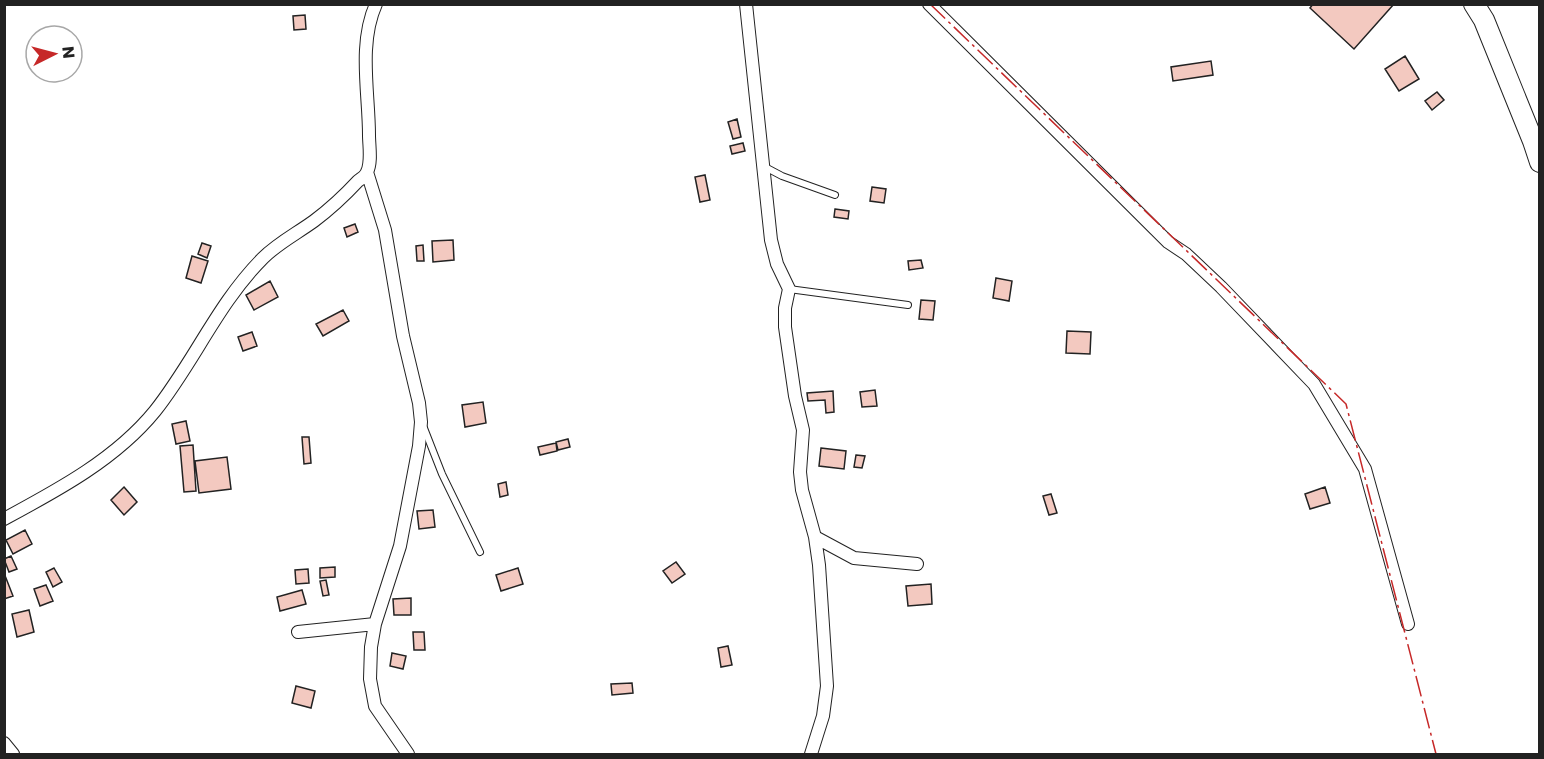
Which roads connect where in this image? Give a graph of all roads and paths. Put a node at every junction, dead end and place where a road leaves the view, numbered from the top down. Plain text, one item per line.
1 (376, 4) edge
2 (746, 4) edge
3 (929, 4) edge
4 (1474, 4) edge
5 (1539, 162) edge
6 (765, 167) junction
7 (367, 172) junction
8 (836, 195) dead end
9 (789, 289) junction
10 (908, 305) dead end
11 (421, 422) junction
12 (4, 519) edge
13 (815, 537) junction
14 (480, 552) dead end
15 (917, 564) dead end
16 (375, 624) junction
17 (1408, 624) dead end
18 (298, 632) dead end
19 (4, 743) edge
20 (13, 754) edge
21 (408, 754) edge
22 (811, 754) edge

1 - 7 street
2 - 6 street
3 - 17 street
4 - 5 main road
6 - 8 lane
6 - 9 street
7 - 11 street
7 - 12 street
9 - 10 lane
9 - 13 street
11 - 14 lane
11 - 16 street
13 - 15 street
13 - 22 street
16 - 18 street
16 - 21 street
19 - 20 street

